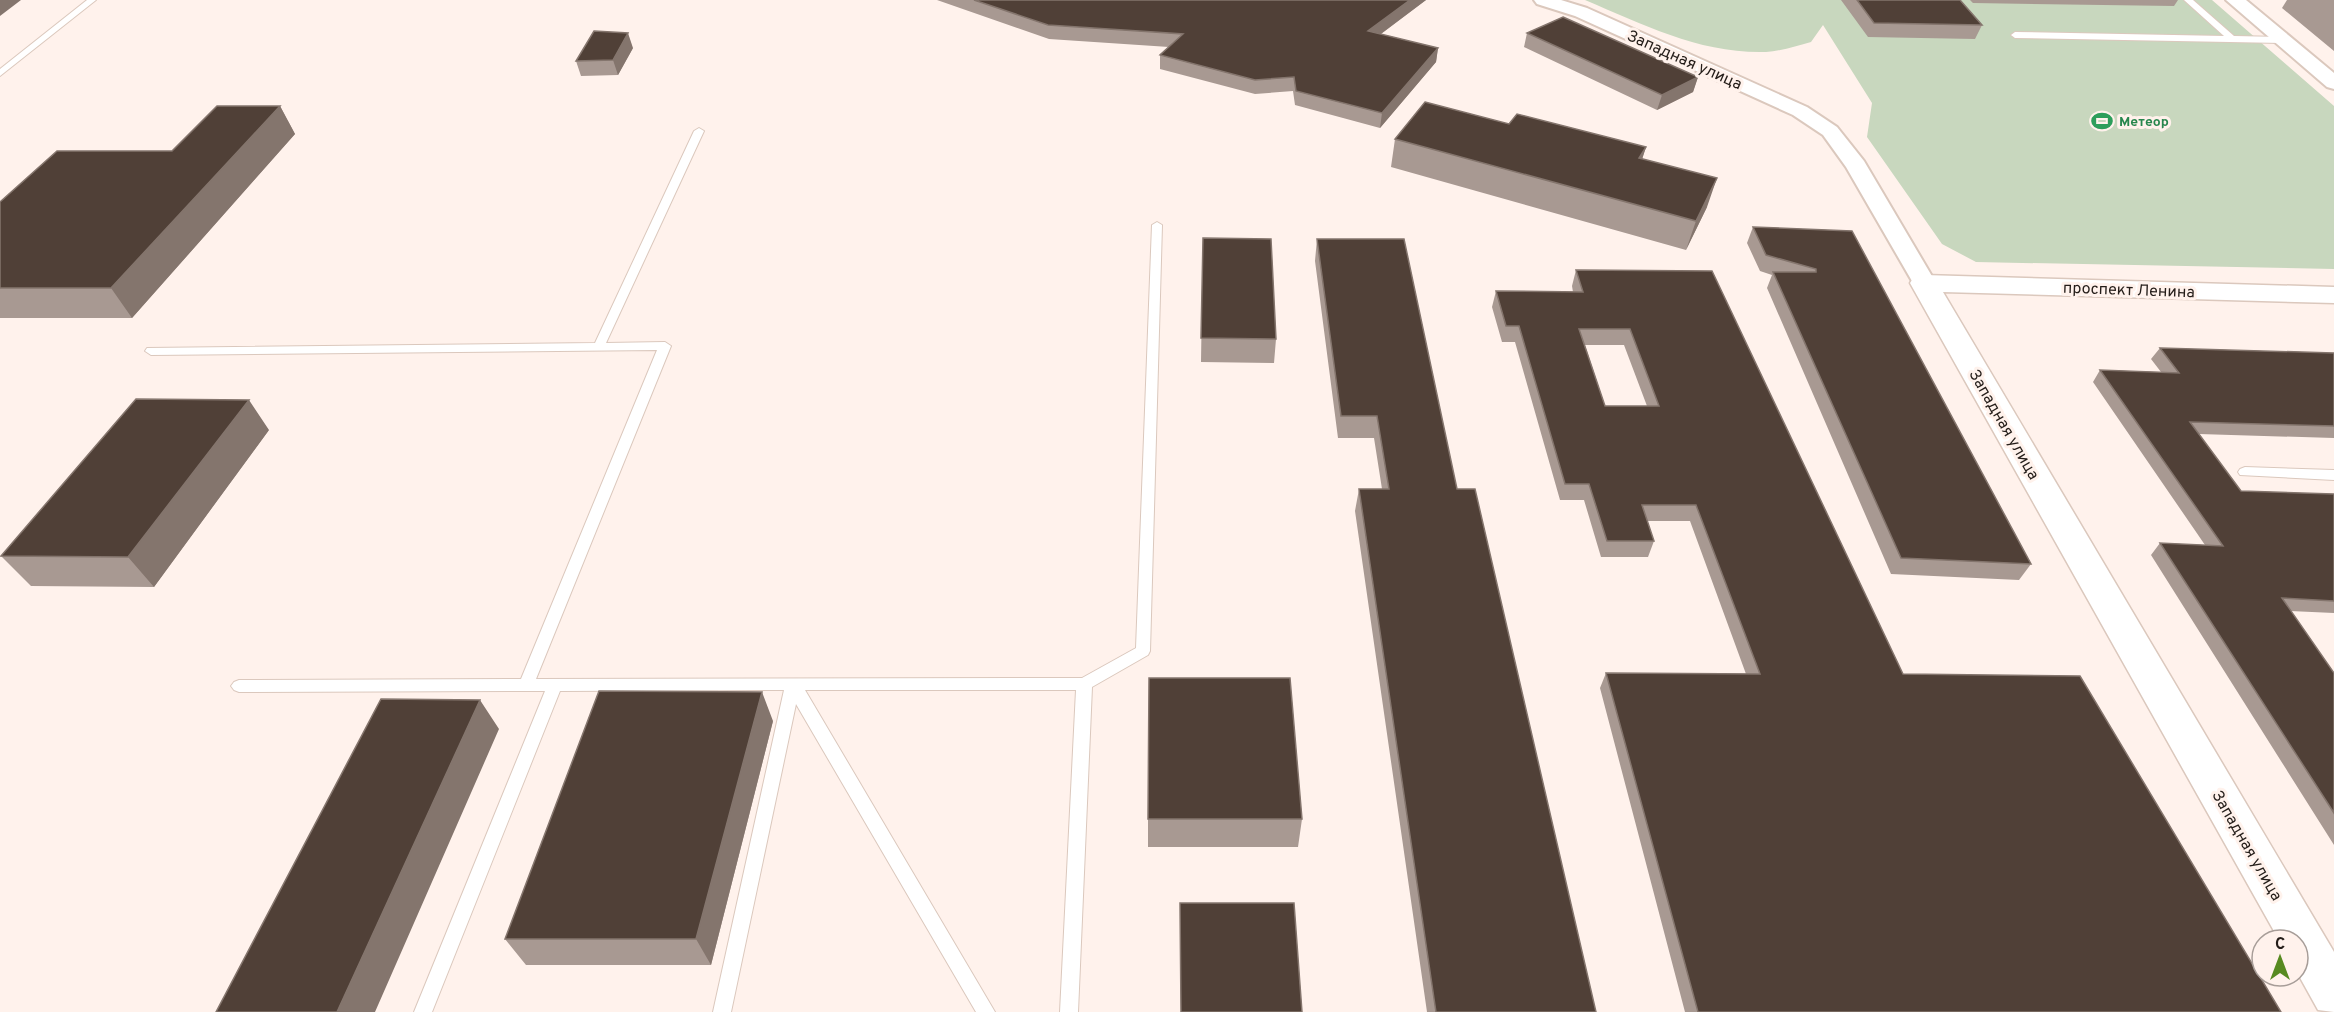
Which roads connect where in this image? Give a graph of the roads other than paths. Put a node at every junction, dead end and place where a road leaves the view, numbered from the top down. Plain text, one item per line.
1 (92, 0) edge
2 (1543, 0) edge
3 (2188, 0) edge
4 (2235, 0) edge
5 (2015, 35) dead end
6 (2232, 39) junction
7 (2282, 40) junction
8 (0, 73) edge
9 (2334, 83) edge
10 (699, 131) dead end
11 (1157, 225) dead end
12 (1924, 283) junction
13 (2334, 295) edge
14 (599, 346) junction
15 (151, 351) dead end
16 (2245, 472) dead end
17 (2334, 475) edge
18 (793, 684) junction
19 (1084, 684) junction
20 (526, 685) junction
21 (555, 685) junction
22 (239, 686) dead end
23 (2334, 994) edge
24 (423, 1012) edge
25 (722, 1012) edge
26 (986, 1012) edge
27 (1069, 1012) edge

1 - 8 lane
2 - 12 street, Западная улица
3 - 6 lane
4 - 7 street
5 - 6 lane
6 - 7 lane
7 - 9 street
10 - 14 lane
11 - 19 lane
12 - 13 street, проспект Ленина
12 - 23 street, Западная улица
14 - 15 lane
14 - 20 lane
16 - 17 lane
18 - 19 lane
18 - 21 lane
18 - 25 lane
18 - 26 lane
19 - 27 lane
20 - 21 lane
20 - 22 lane
21 - 24 lane

